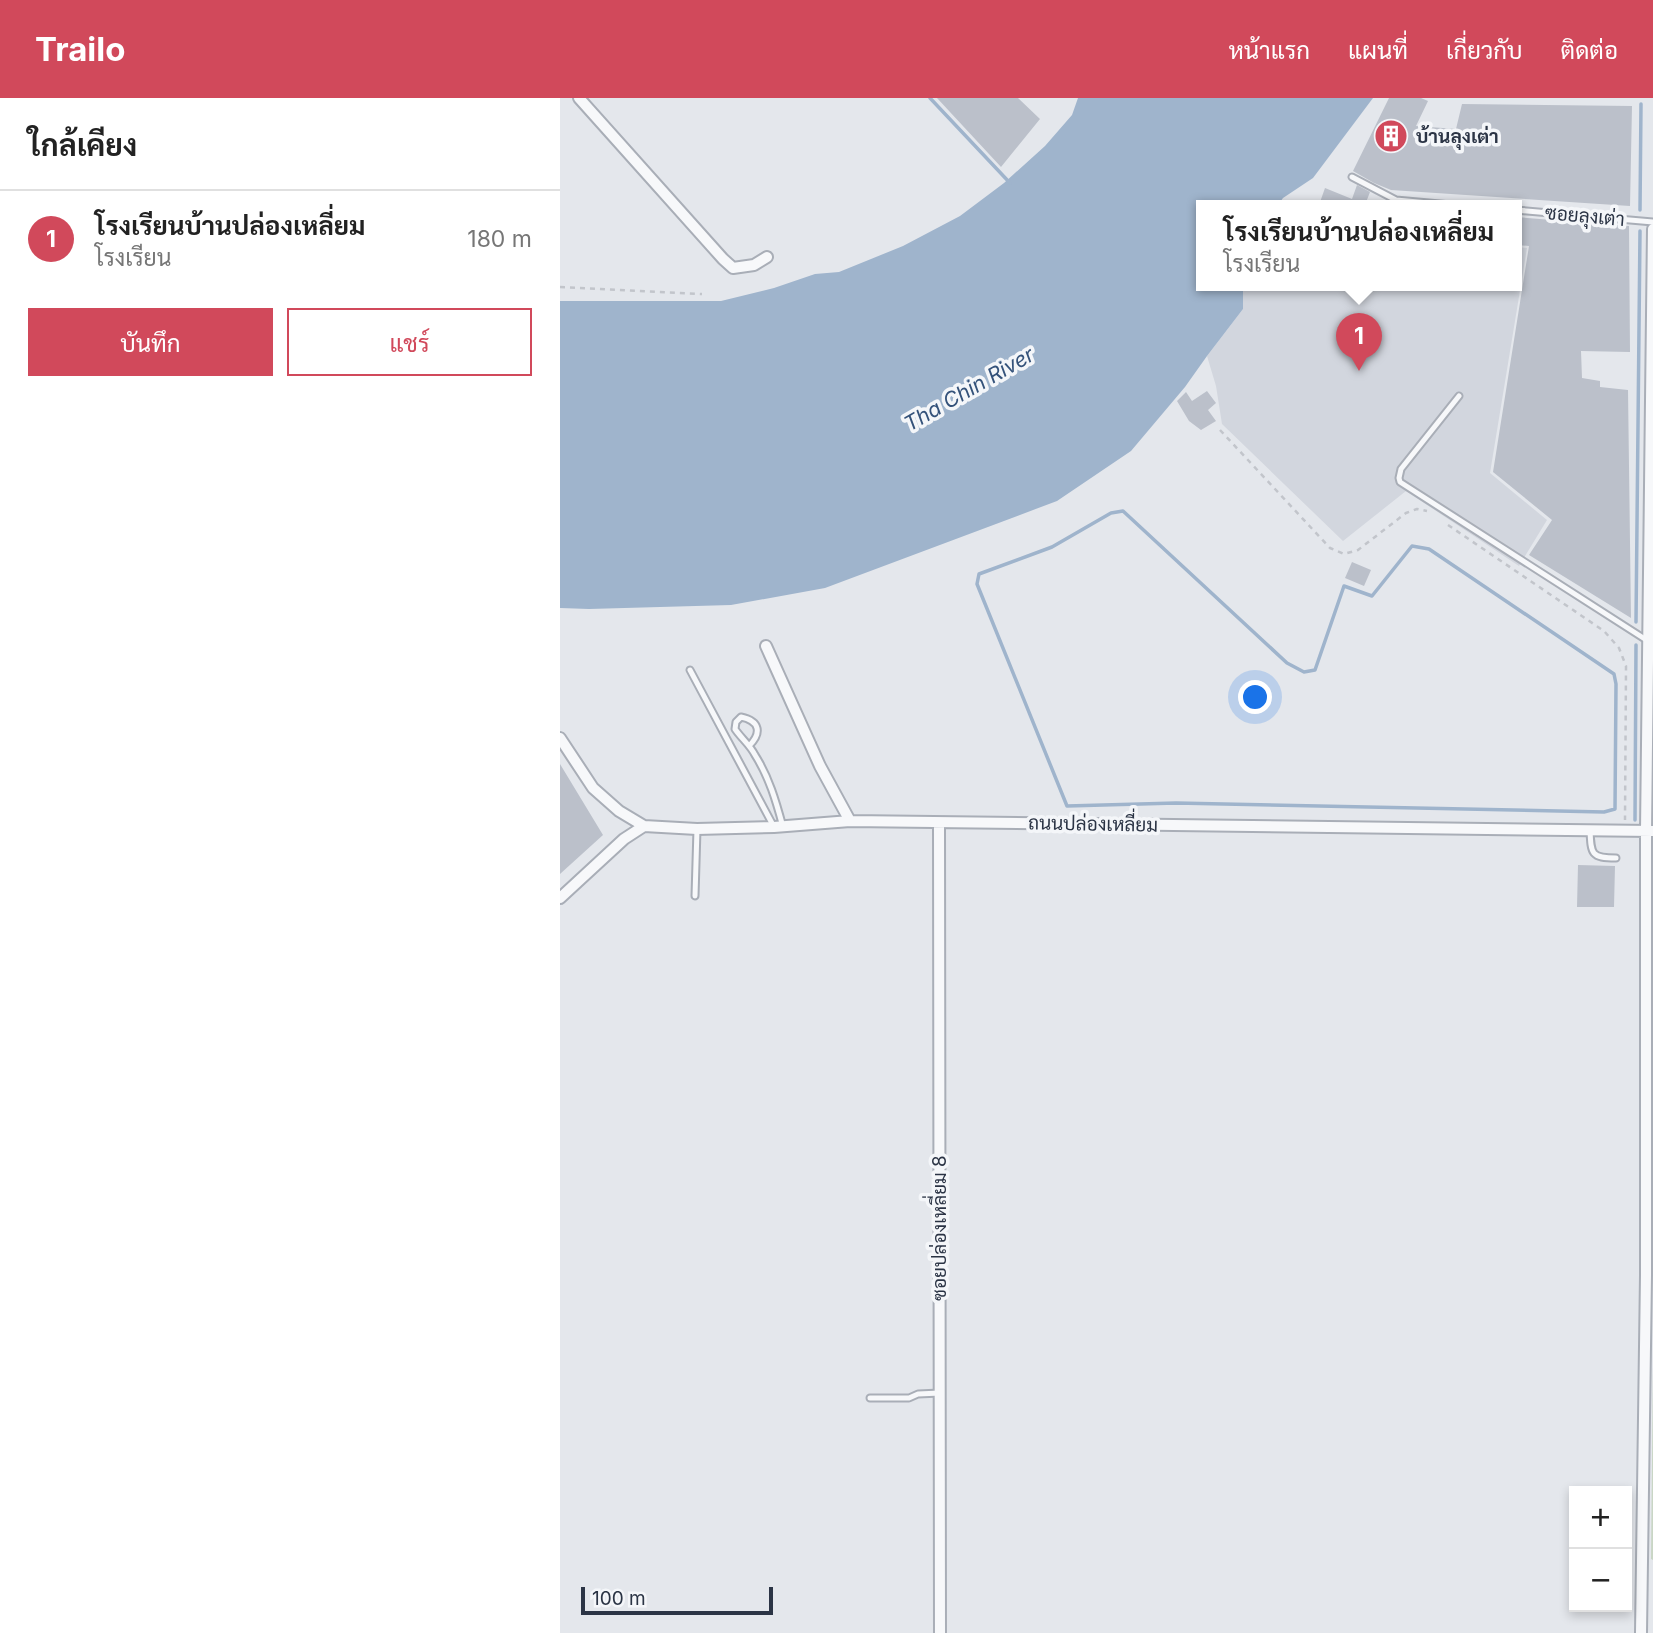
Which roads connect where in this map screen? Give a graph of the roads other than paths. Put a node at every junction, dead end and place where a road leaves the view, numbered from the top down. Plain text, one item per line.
1 (579, 98) edge
2 (1352, 177) dead end
3 (1396, 200) edge
4 (1522, 210) edge
5 (1653, 222) edge
6 (1653, 229) edge
7 (767, 257) dead end
8 (1652, 378) edge
9 (1459, 396) dead end
10 (1648, 641) junction
11 (766, 646) dead end
12 (690, 670) dead end
13 (560, 738) edge
14 (749, 746) junction
15 (850, 821) junction
16 (939, 823) junction
17 (644, 825) junction
18 (778, 827) junction
19 (697, 829) junction
20 (1590, 830) junction
21 (1649, 831) edge
22 (1616, 858) dead end
23 (695, 896) dead end
24 (560, 898) edge
25 (940, 1393) junction
26 (870, 1398) dead end
27 (1648, 1567) edge
28 (940, 1633) edge
29 (1641, 1633) edge

1 - 7 street
2 - 3 lane
4 - 5 lane, ซอยลุงเต่า
6 - 8 street
8 - 10 street
9 - 10 lane
10 - 21 street
11 - 15 street
12 - 18 lane
13 - 17 street
14 - 14 lane
14 - 18 lane
15 - 16 street, ถนนปล่องเหลี่ยม
15 - 18 street, ถนนปล่องเหลี่ยม
16 - 20 street, ถนนปล่องเหลี่ยม
16 - 25 street, ซอยปล่องเหลี่ยม 8
17 - 19 street, ถนนปล่องเหลี่ยม
17 - 24 street
18 - 19 street, ถนนปล่องเหลี่ยม
19 - 23 lane
20 - 21 street, ถนนปล่องเหลี่ยม
20 - 22 lane
21 - 27 street
25 - 26 lane
25 - 28 street, ซอยปล่องเหลี่ยม 8
27 - 29 street

